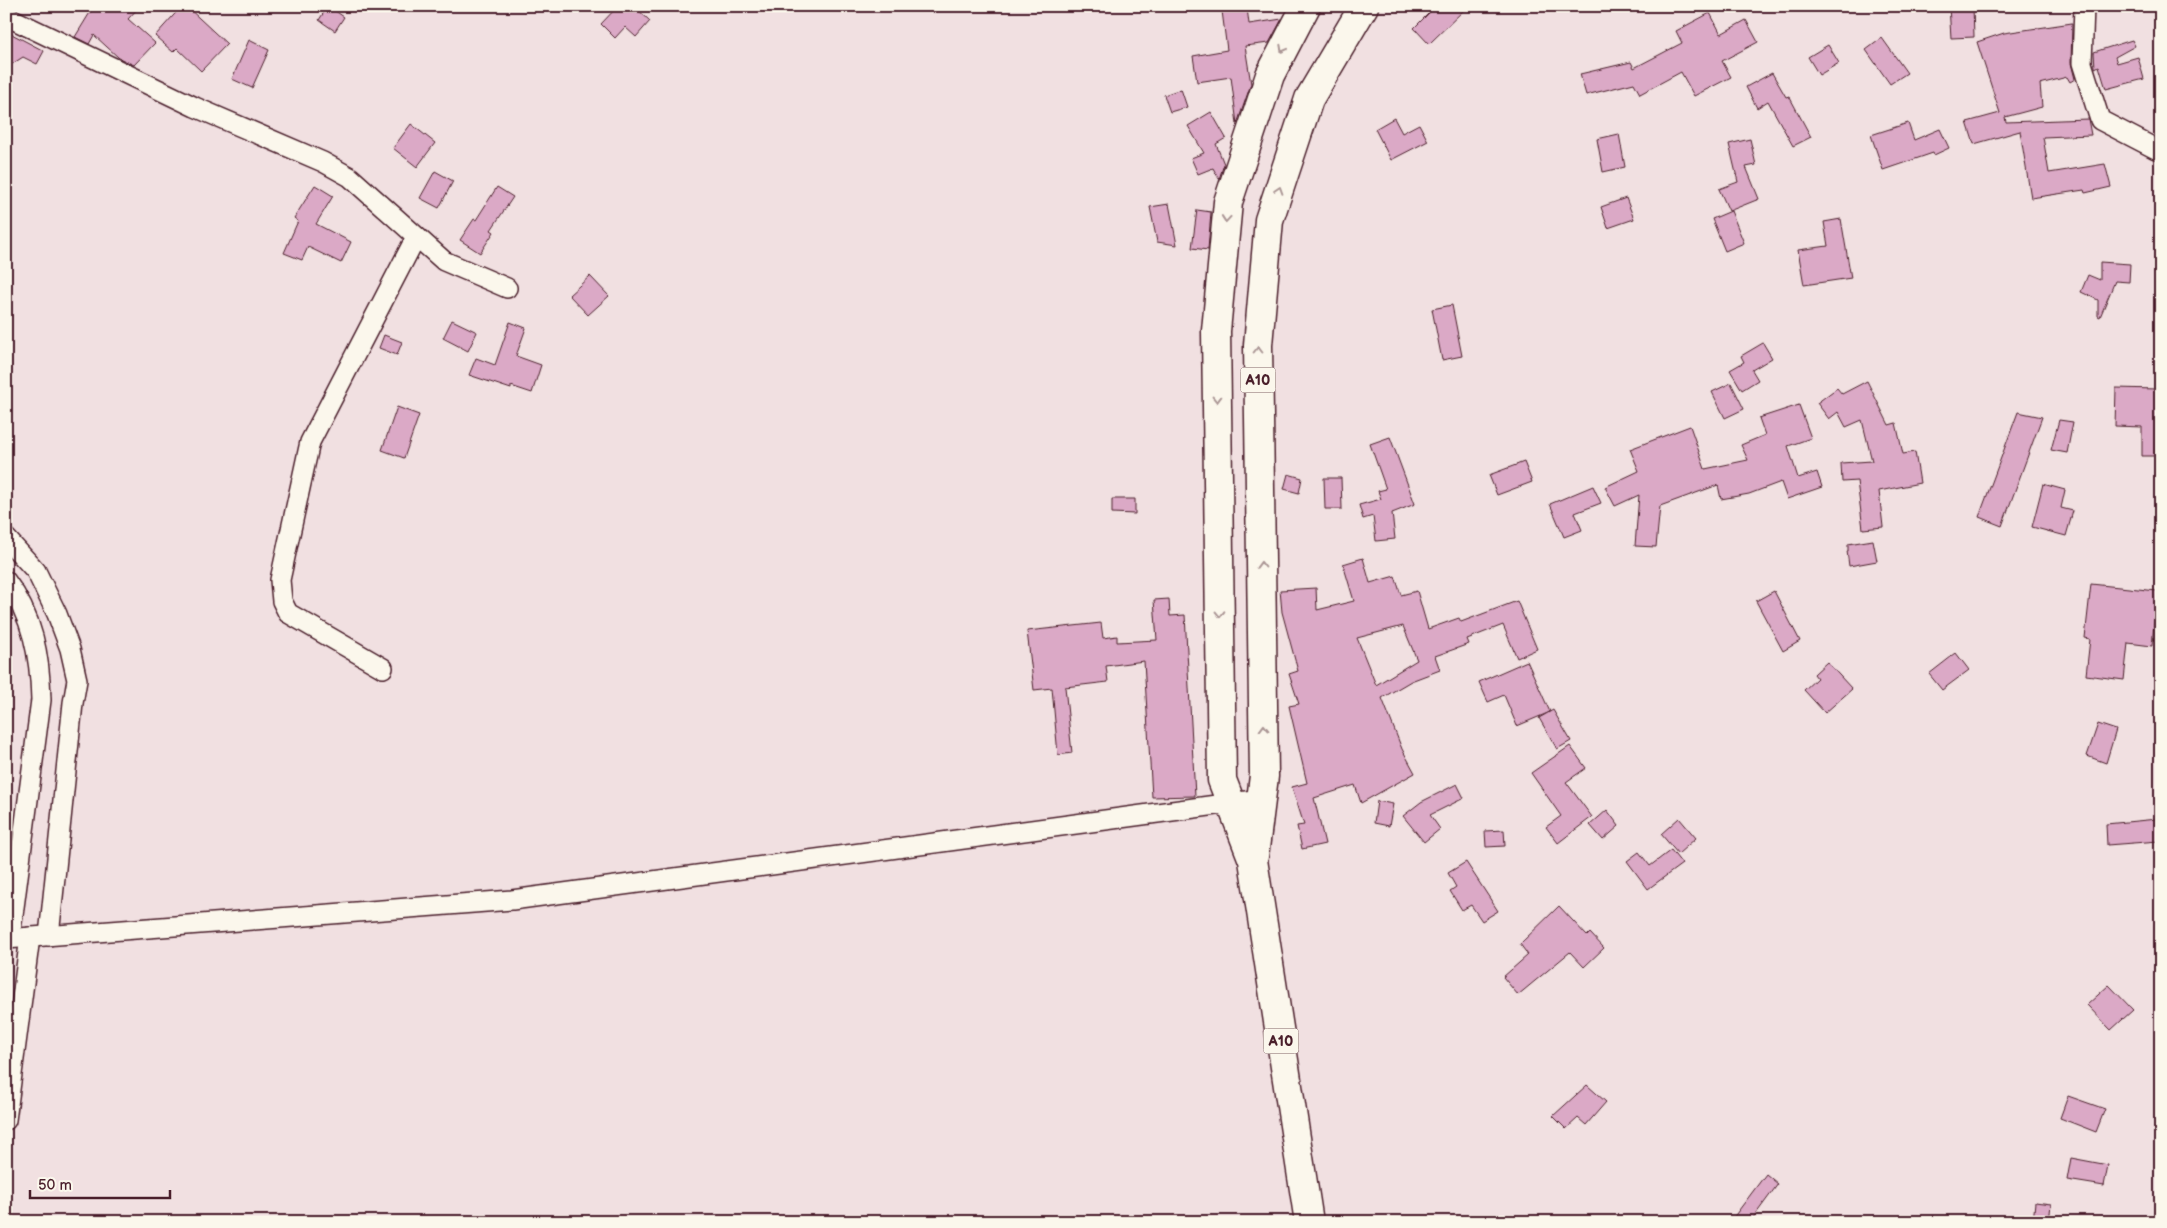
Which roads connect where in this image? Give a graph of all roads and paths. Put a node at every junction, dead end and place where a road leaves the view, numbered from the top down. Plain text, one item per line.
1 (1306, 6) edge
2 (1364, 6) edge
3 (2084, 6) edge
4 (6, 16) edge
5 (2161, 148) edge
6 (416, 238) junction
7 (507, 288) dead end
8 (6, 538) edge
9 (6, 581) edge
10 (383, 668) dead end
11 (41, 700) junction
12 (73, 703) junction
13 (1261, 799) junction
14 (1231, 803) junction
15 (1253, 860) junction
16 (49, 936) junction
17 (30, 937) junction
18 (8, 938) edge
19 (6, 1120) edge
20 (1309, 1222) edge

1 -> 14 highway, A10
13 -> 2 highway, A10
3 - 5 street
4 - 6 street
6 - 7 street
6 - 10 street
8 - 12 street
9 - 11 street
11 - 12 street
11 - 18 street
12 - 16 street
13 - 14 street
13 - 15 highway, A10
14 - 15 highway, A10
14 - 16 street
15 - 20 highway, A10
16 - 17 street
17 - 18 street
17 - 19 street

